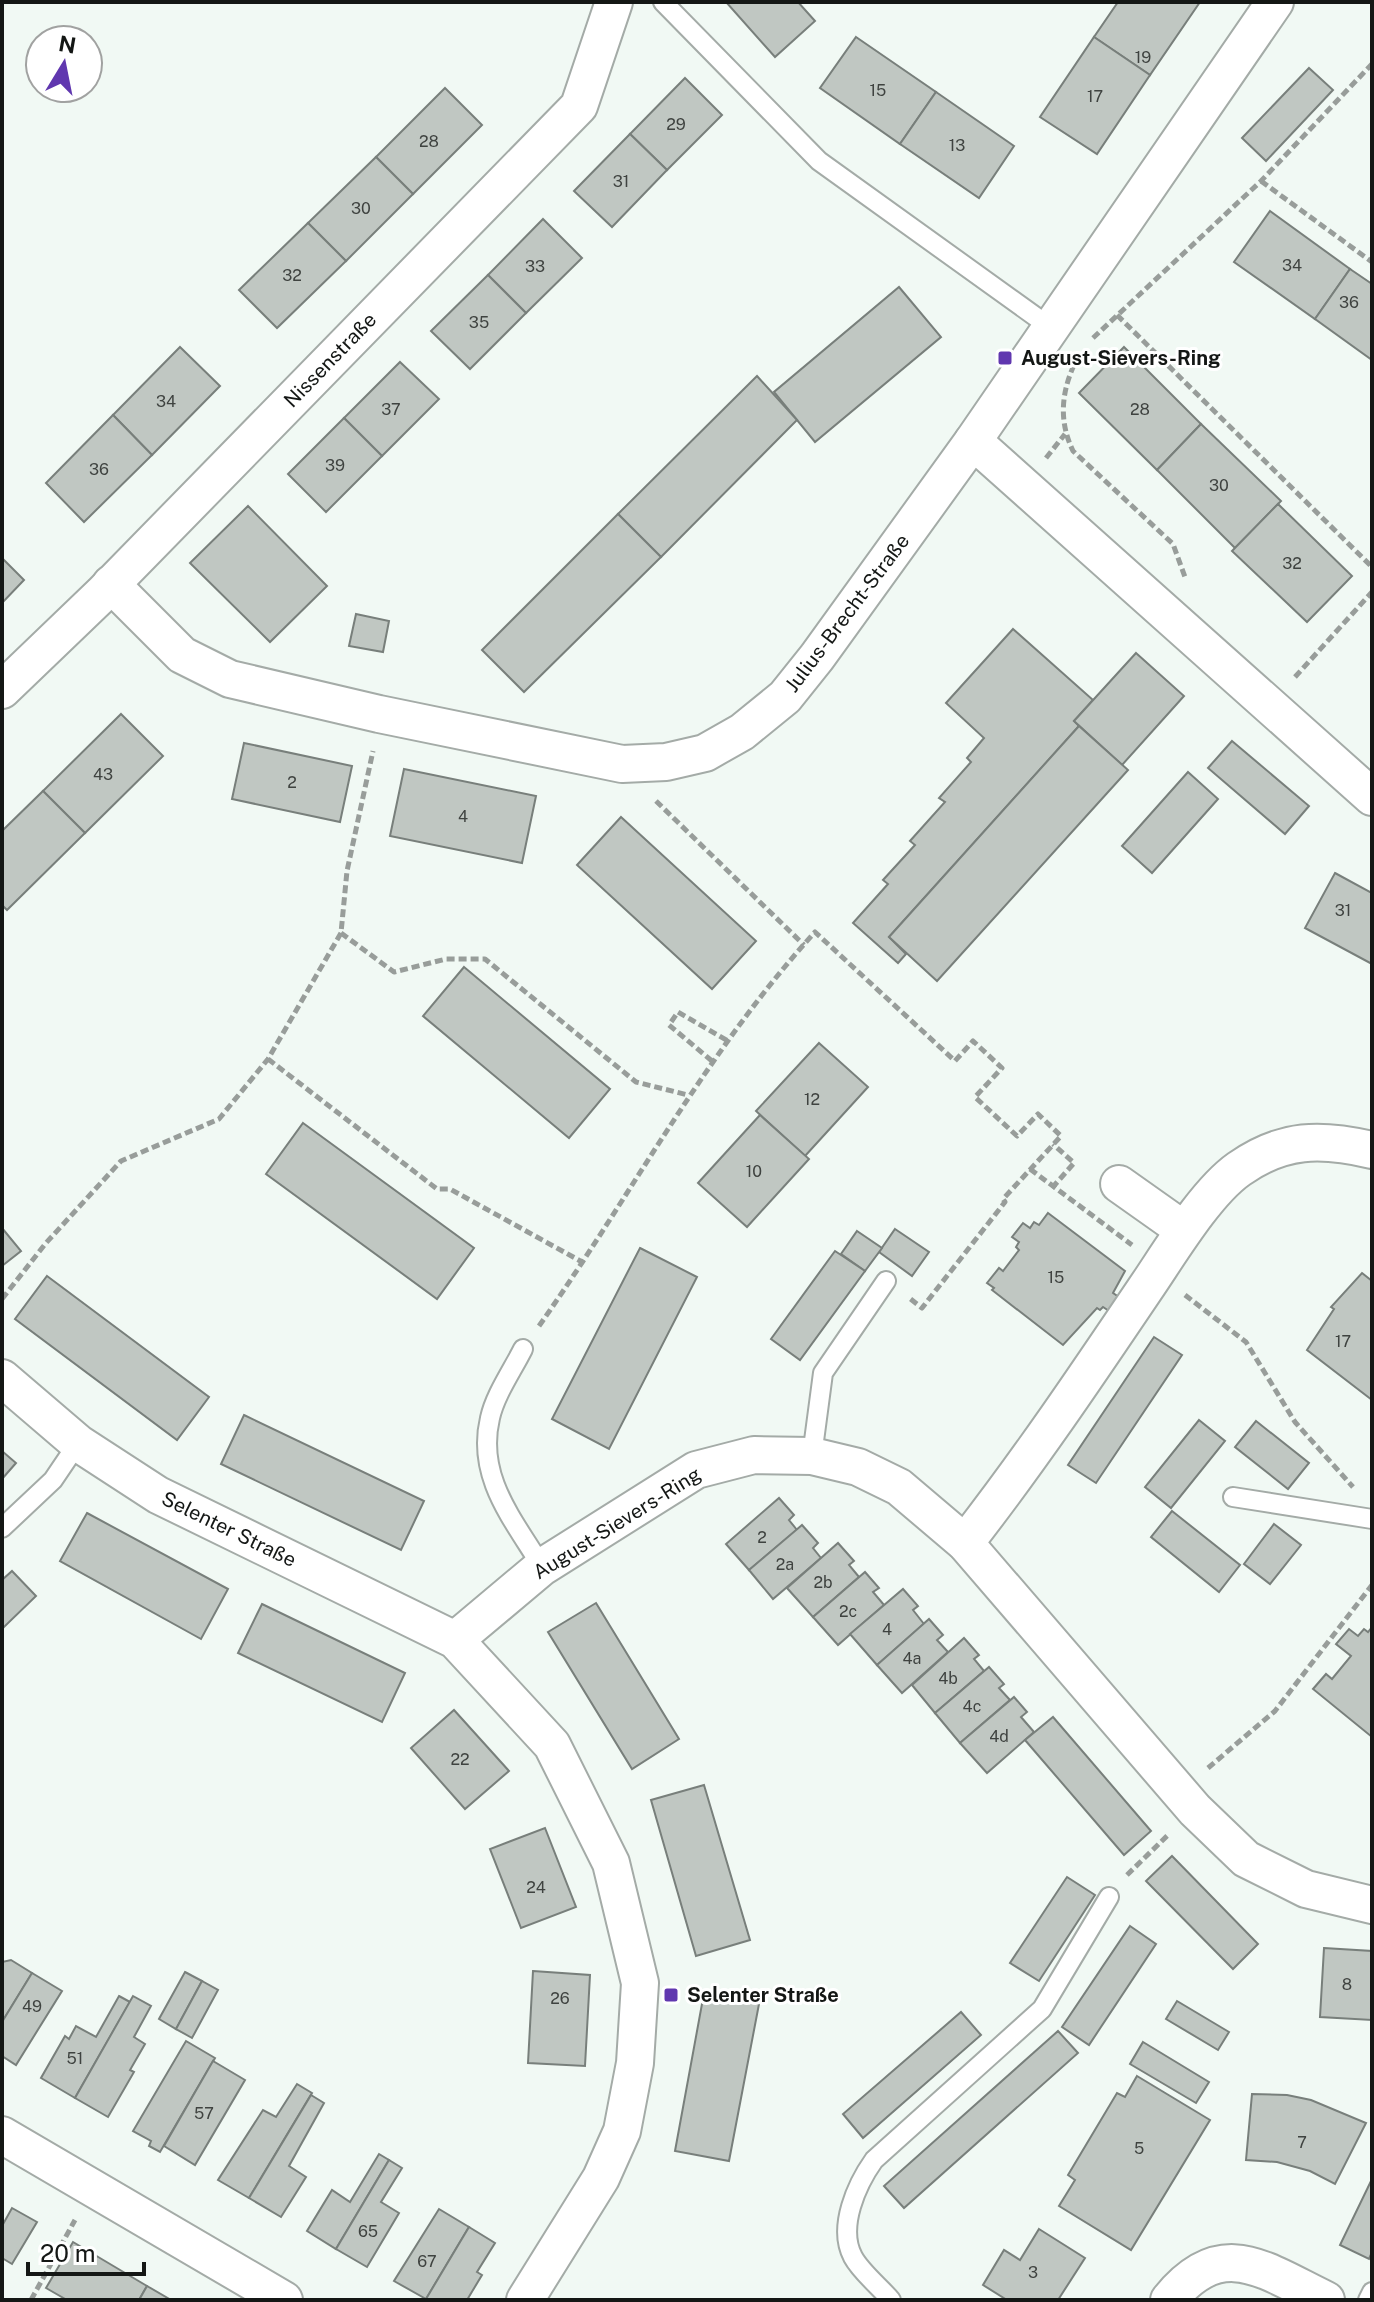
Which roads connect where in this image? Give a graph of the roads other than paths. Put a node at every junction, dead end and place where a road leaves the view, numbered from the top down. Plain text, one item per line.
1 (614, 2) edge
2 (663, 2) edge
3 (1275, 2) edge
4 (1050, 327) junction
5 (973, 441) junction
6 (111, 584) junction
7 (2, 690) edge
8 (1372, 797) edge
9 (1372, 1150) edge
10 (1119, 1184) dead end
11 (1184, 1230) junction
12 (886, 1281) dead end
13 (523, 1349) road end
14 (2, 1378) edge
15 (78, 1443) junction
16 (812, 1456) junction
17 (1233, 1497) dead end
18 (1372, 1519) edge
19 (2, 1528) edge
20 (965, 1543) junction
21 (542, 1567) junction
22 (455, 1640) junction
23 (1109, 1897) dead end
24 (1372, 1905) edge
25 (2, 2135) edge
26 (1372, 2292) edge
27 (284, 2300) edge
28 (525, 2300) edge
29 (891, 2300) edge
30 (1169, 2300) edge
31 (1326, 2300) edge
32 (1368, 2300) edge

1 - 6 street, Nissenstraße
2 - 4 lane
3 - 4 street, Julius-Brecht-Straße
4 - 5 street, Julius-Brecht-Straße
5 - 6 street, Julius-Brecht-Straße
5 - 8 street
6 - 7 street, Nissenstraße
9 - 11 street
10 - 11 street
11 - 20 street
12 - 16 lane
13 - 21 lane
14 - 15 street, Selenter Straße
15 - 19 lane
15 - 22 street, Selenter Straße
16 - 20 street, August-Sievers-Ring
16 - 21 street, August-Sievers-Ring
17 - 18 lane
20 - 24 street, August-Sievers-Ring
21 - 22 street, August-Sievers-Ring
22 - 28 street, Selenter Straße
23 - 29 lane
25 - 27 street
26 - 32 lane
30 - 31 street

